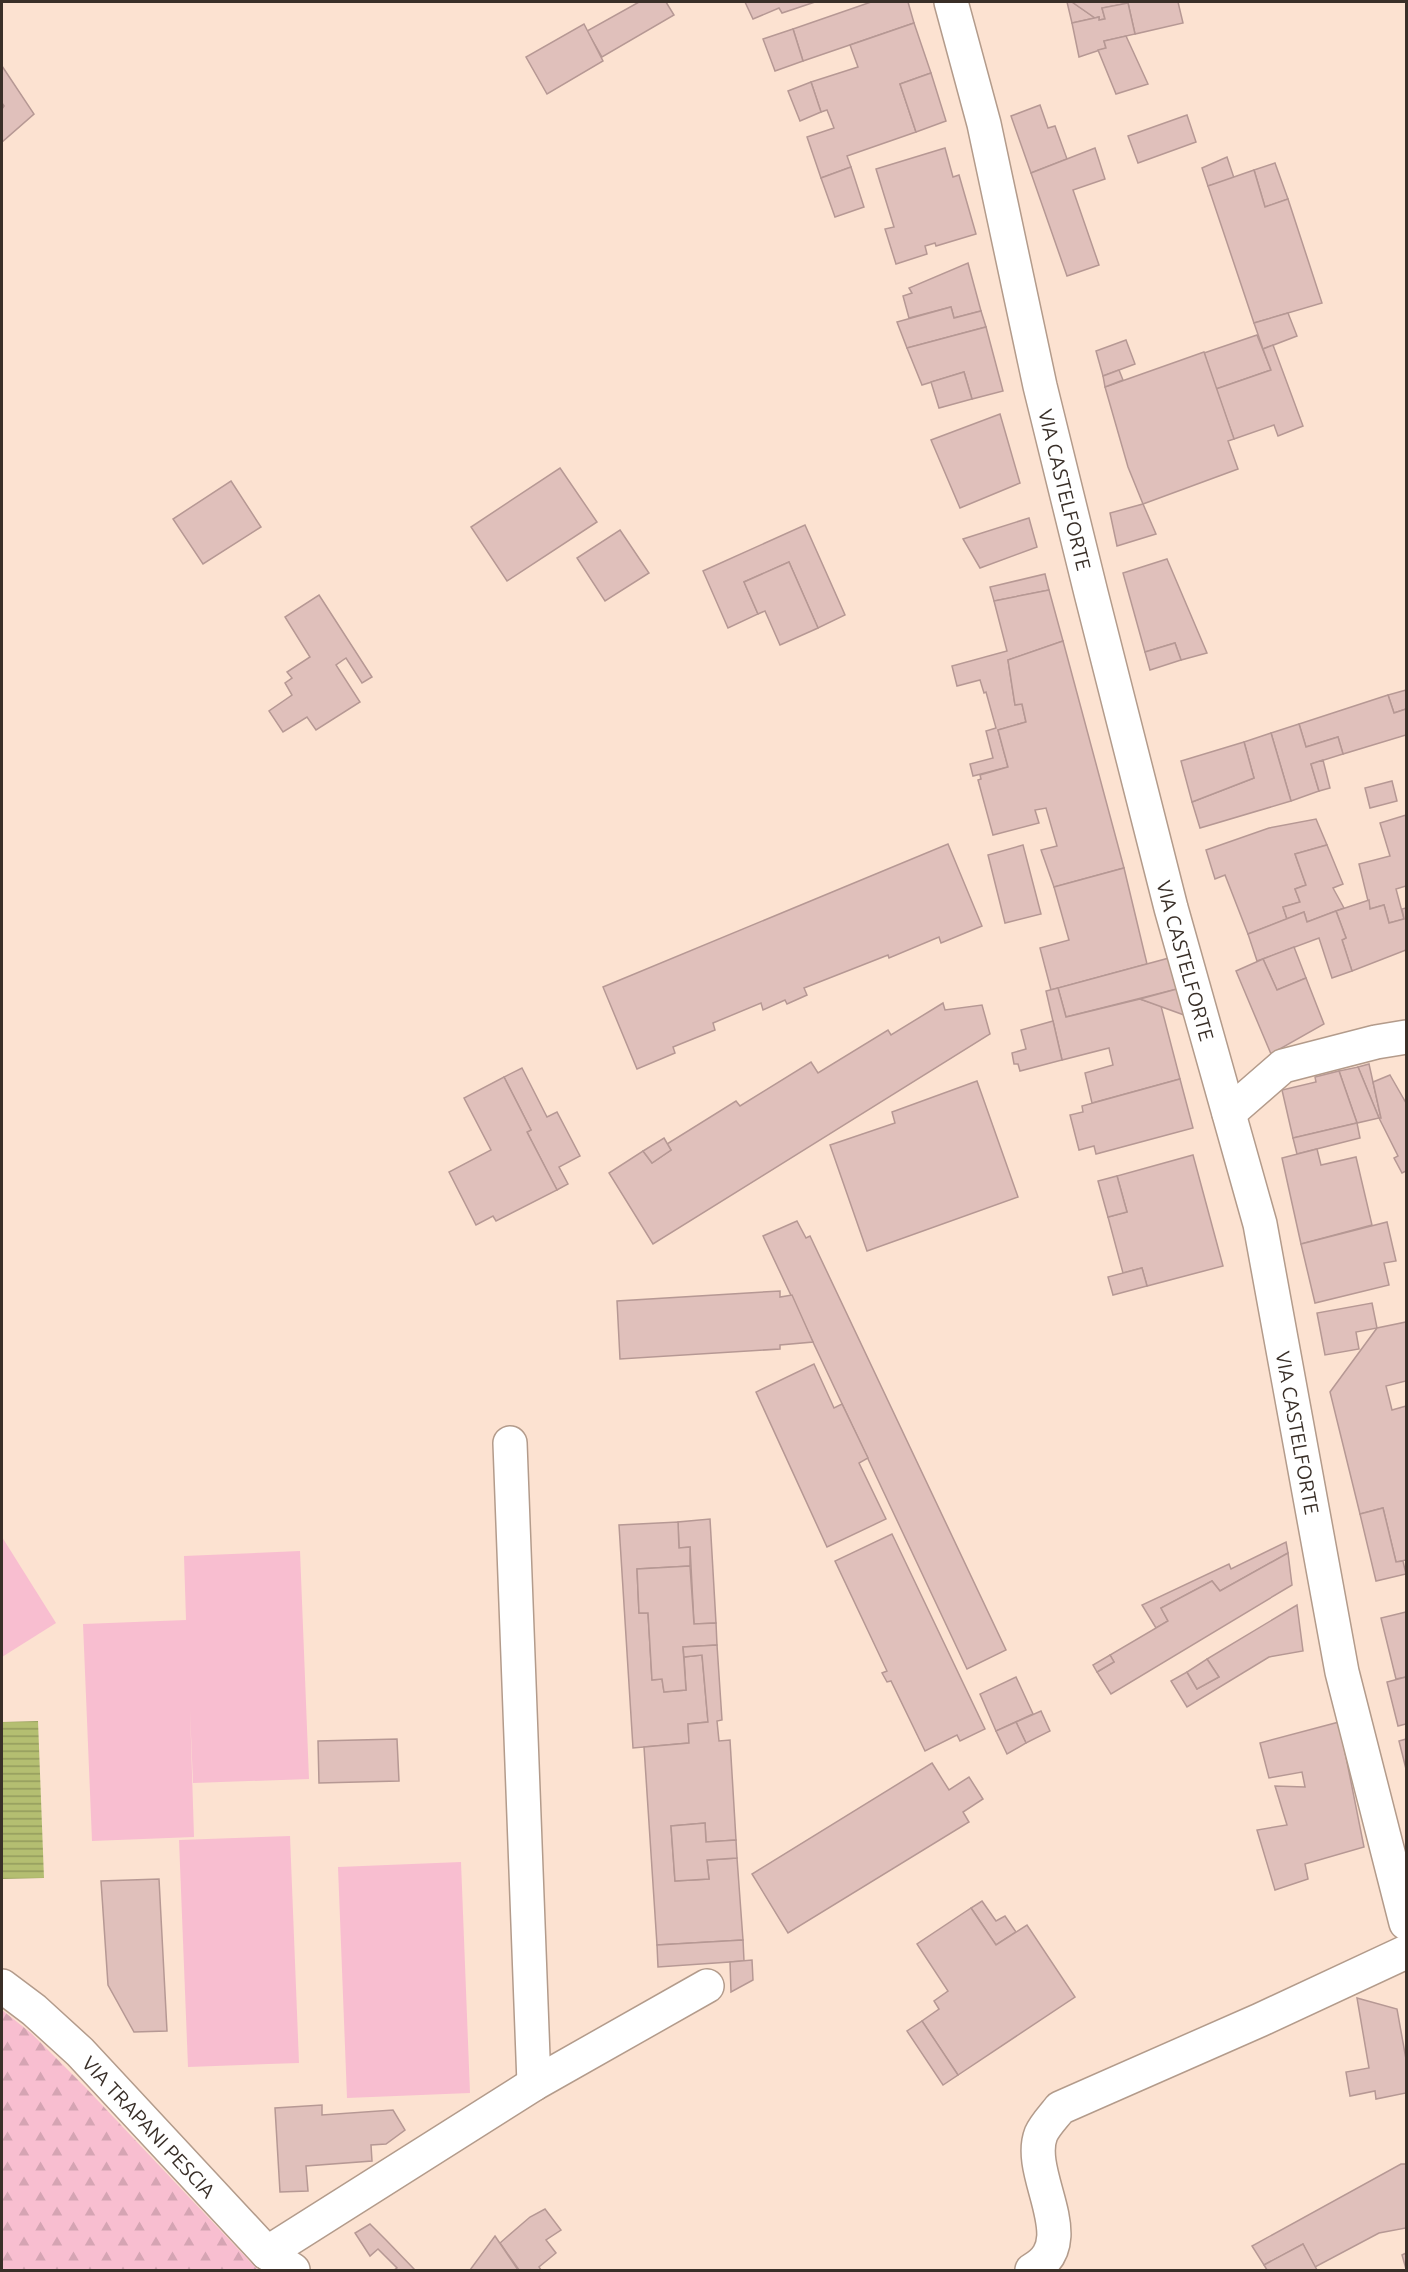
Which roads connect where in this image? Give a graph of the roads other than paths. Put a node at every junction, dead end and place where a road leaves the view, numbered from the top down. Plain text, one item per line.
1 (951, 2) edge
2 (1391, 1040) edge
3 (1407, 1057) edge
4 (1229, 1113) junction
5 (510, 1443) dead end
6 (1404, 1901) edge
7 (1407, 1952) edge
8 (2, 1986) edge
9 (707, 1986) dead end
10 (534, 2084) junction
11 (280, 2262) edge
12 (1032, 2271) edge

1 - 4 street, VIA CASTELFORTE
2 - 3 street
2 - 4 street
4 - 6 street, VIA CASTELFORTE
5 - 10 street
7 - 12 street
8 - 11 street, VIA TRAPANI PESCIA
9 - 10 street
10 - 11 street

